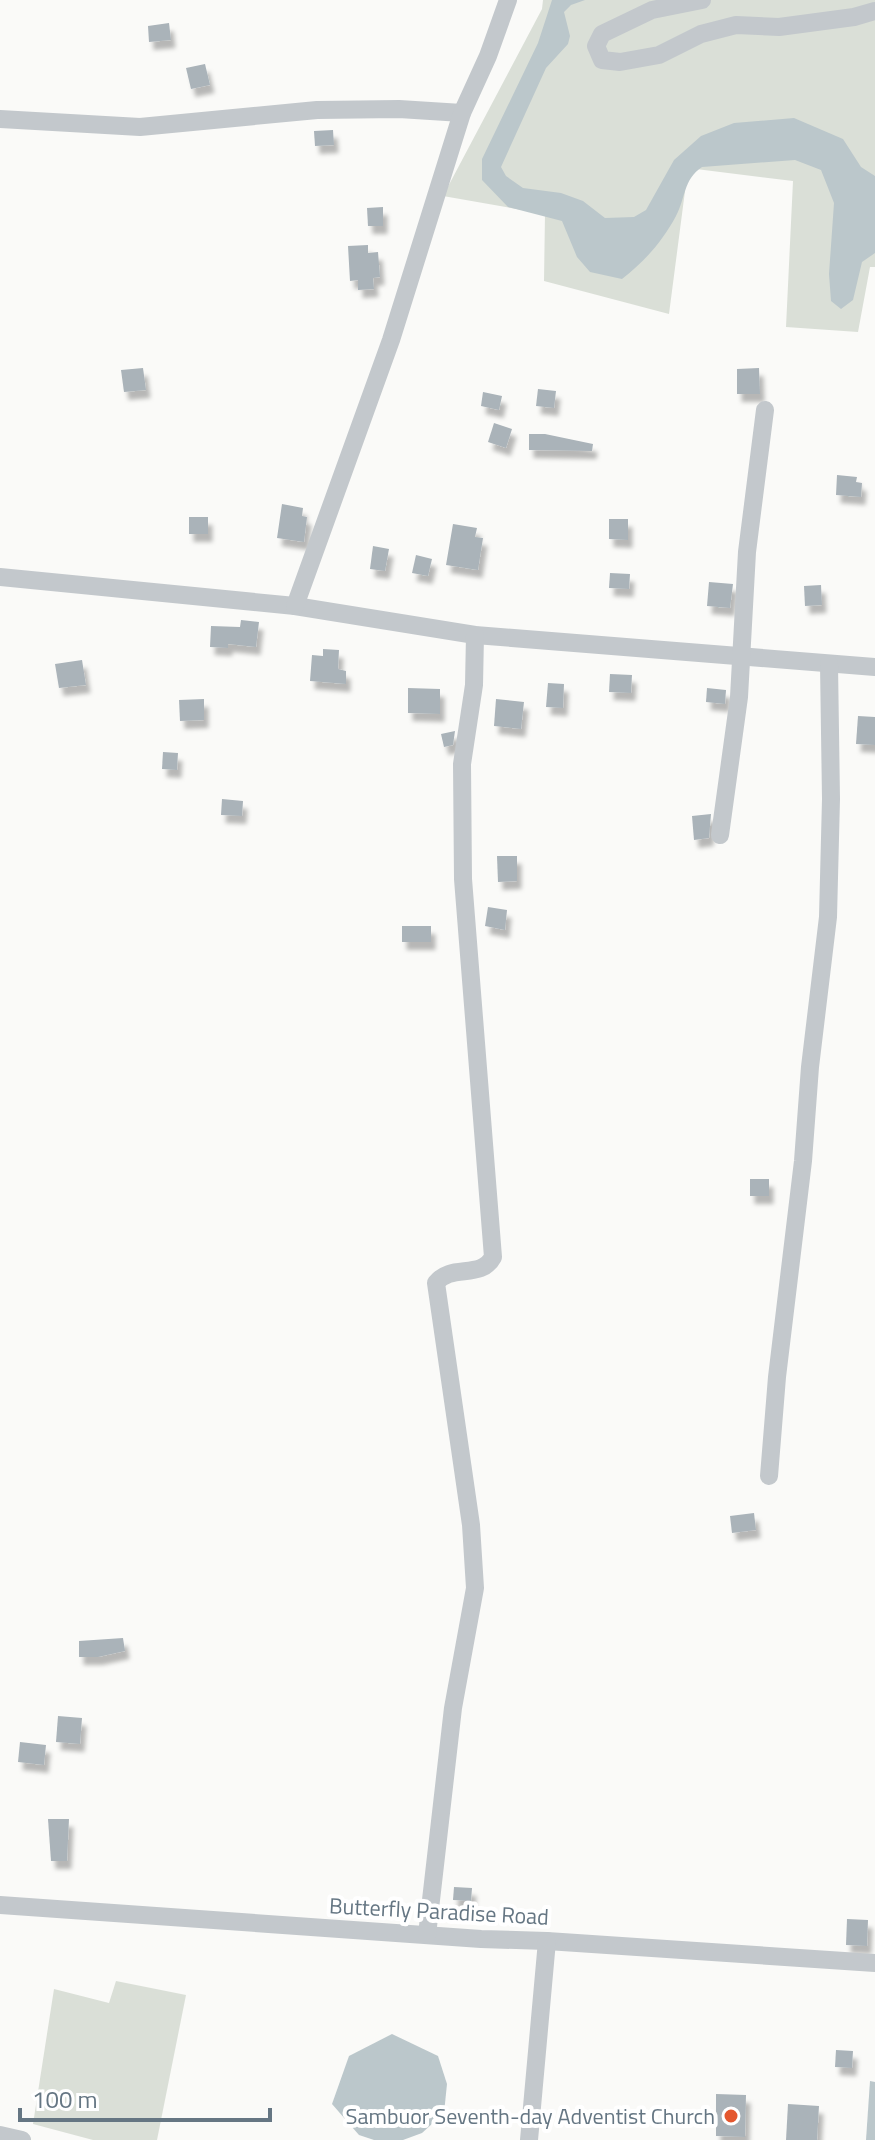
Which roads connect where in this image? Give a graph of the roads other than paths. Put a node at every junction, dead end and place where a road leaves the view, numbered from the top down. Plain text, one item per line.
1 (508, 0) edge
2 (702, 0) edge
3 (875, 11) edge
4 (462, 113) junction
5 (0, 119) edge
6 (765, 410) dead end
7 (0, 577) edge
8 (295, 606) junction
9 (475, 635) junction
10 (743, 657) junction
11 (829, 664) junction
12 (875, 667) edge
13 (720, 835) dead end
14 (769, 1476) dead end
15 (0, 1905) edge
16 (427, 1935) junction
17 (547, 1941) junction
18 (875, 1963) edge
19 (0, 2135) edge
20 (22, 2140) edge
21 (529, 2140) edge

1 - 4 street
2 - 3 street
4 - 5 street
4 - 8 street
6 - 10 street
7 - 8 street
8 - 9 street
9 - 10 street
9 - 16 street
10 - 11 street
10 - 13 street
11 - 12 street
11 - 14 street
15 - 16 street, Butterfly Paradise Road
16 - 17 street, Butterfly Paradise Road
17 - 18 street, Butterfly Paradise Road
17 - 21 street
19 - 20 street

